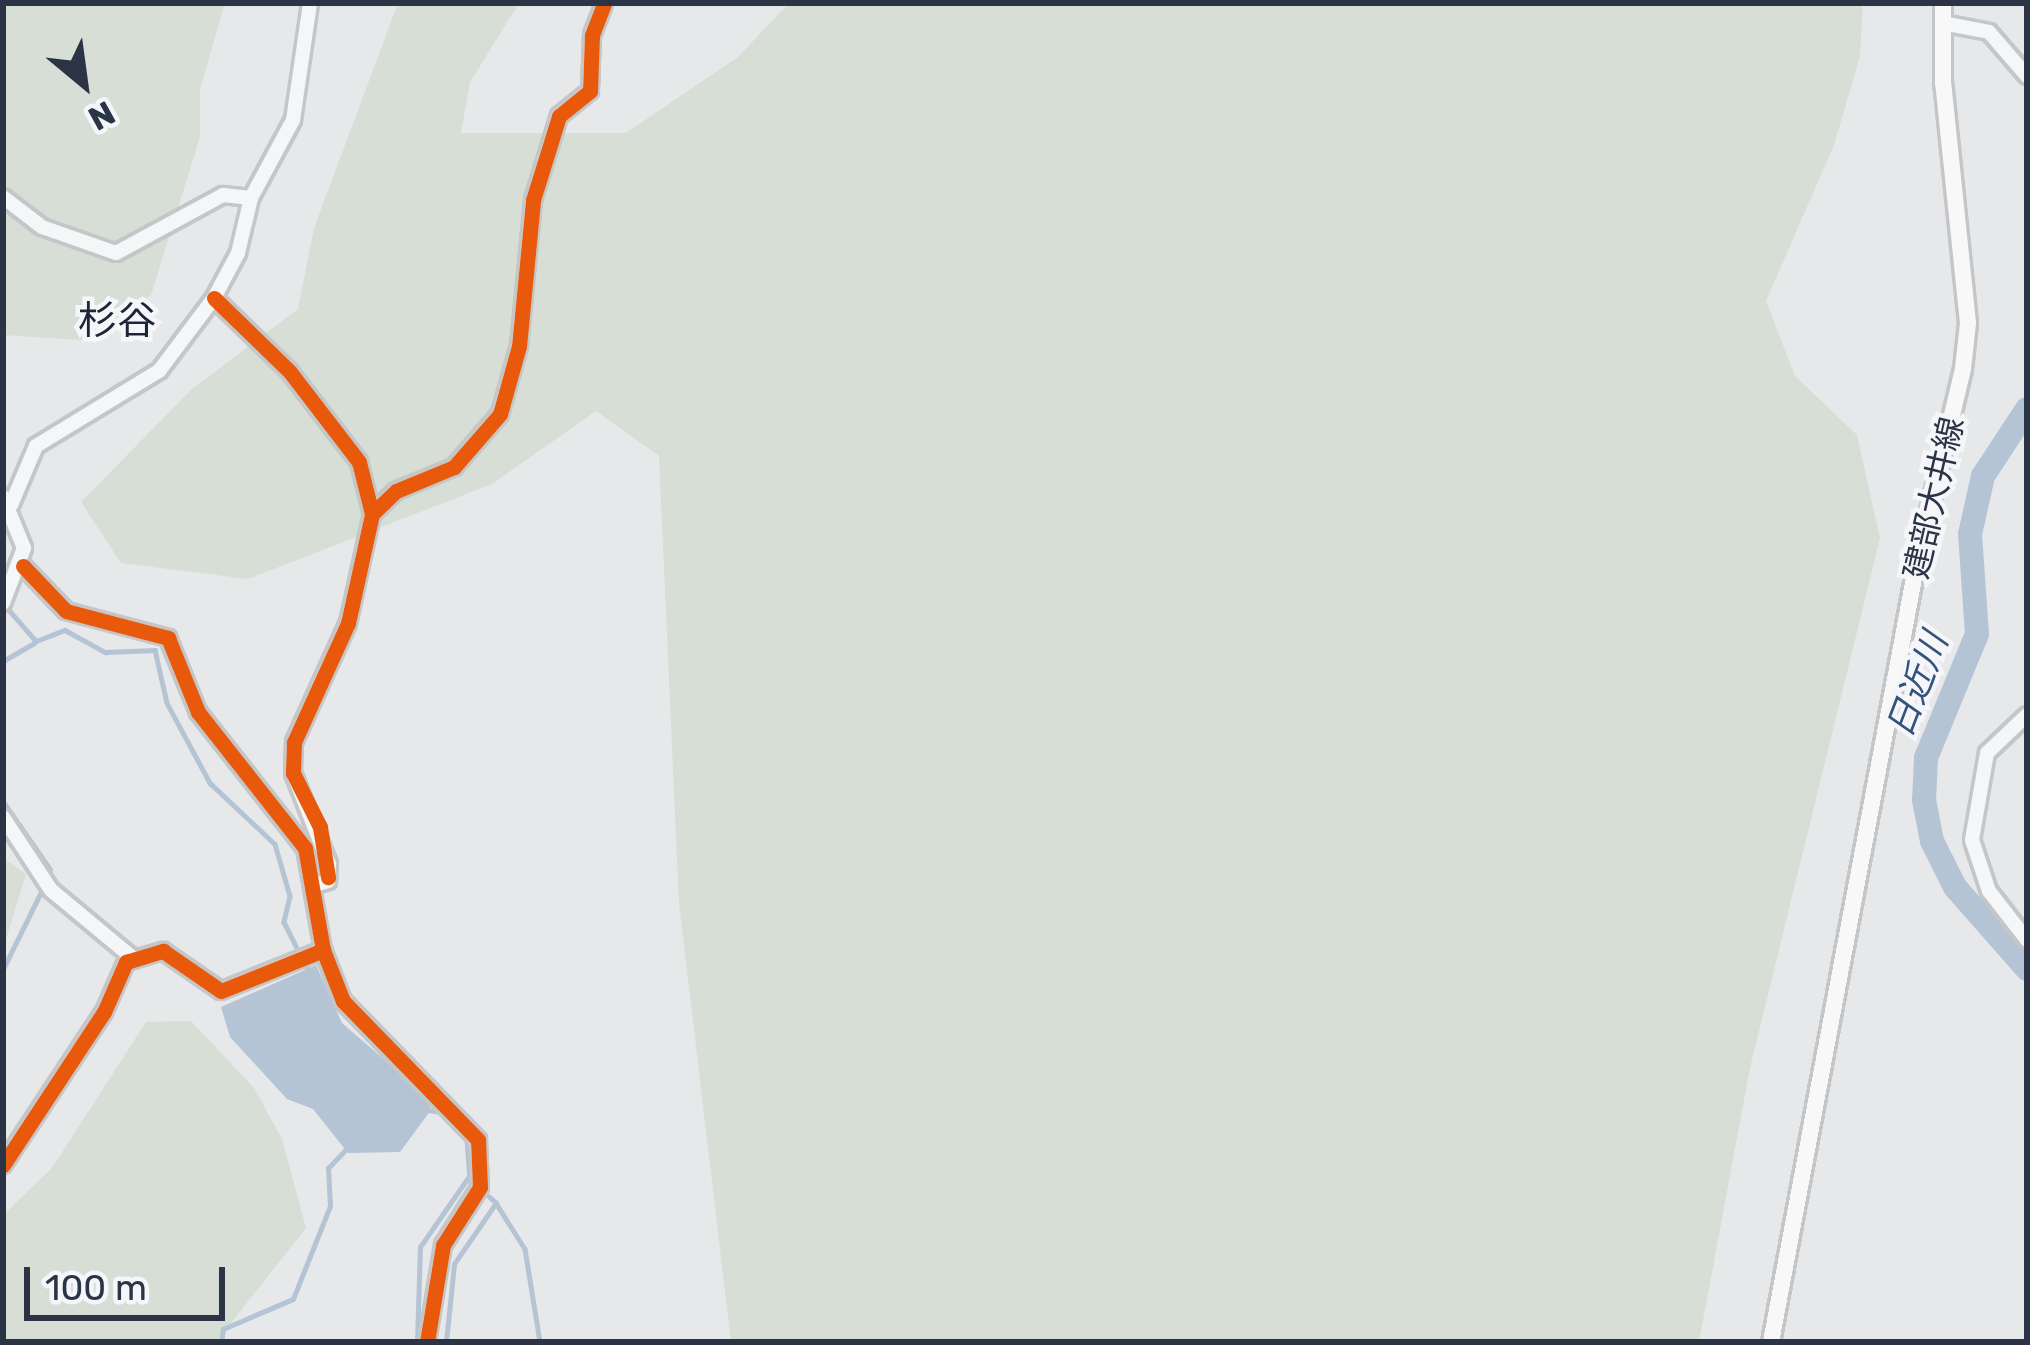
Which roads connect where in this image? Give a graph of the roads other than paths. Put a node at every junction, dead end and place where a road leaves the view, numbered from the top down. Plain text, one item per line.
1 (310, 3) edge
2 (604, 3) edge
3 (1943, 3) edge
4 (1942, 22) junction
5 (2027, 76) edge
6 (3, 197) edge
7 (251, 197) junction
8 (214, 298) junction
9 (7, 501) edge
10 (372, 514) junction
11 (23, 566) junction
12 (3, 603) edge
13 (2027, 715) edge
14 (3, 817) edge
15 (315, 885) junction
16 (2027, 940) edge
17 (310, 956) junction
18 (134, 958) junction
19 (3, 1165) edge
20 (428, 1342) edge
21 (1771, 1342) edge

1 - 7 street
2 - 10 street
3 - 4 main road, 建部大井線
4 - 5 street
4 - 21 main road, 建部大井線
6 - 7 street
7 - 8 street
8 - 9 street
8 - 10 street
9 - 11 street
10 - 15 street
11 - 12 street
11 - 15 street
13 - 16 street
14 - 18 street
15 - 17 street
17 - 18 street
17 - 20 street
18 - 19 street

